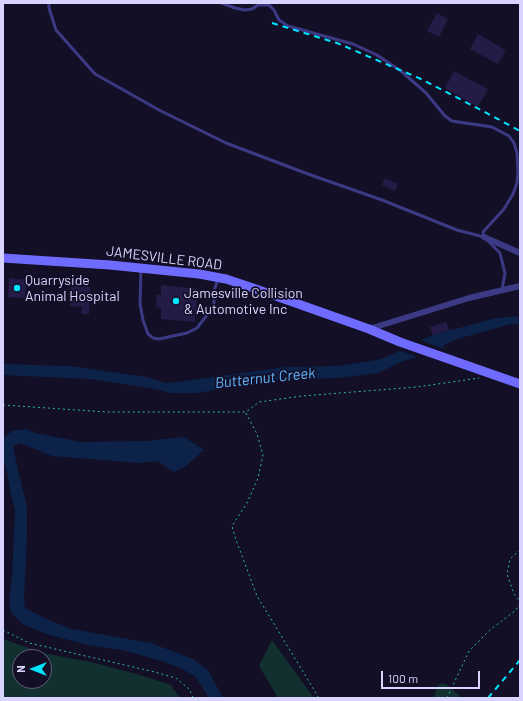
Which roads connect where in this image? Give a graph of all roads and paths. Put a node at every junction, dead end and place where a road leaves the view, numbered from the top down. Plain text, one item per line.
1 (49, 3) edge
2 (221, 3) edge
3 (484, 237) junction
4 (520, 253) edge
5 (3, 258) edge
6 (141, 268) junction
7 (218, 278) junction
8 (520, 286) edge
9 (502, 290) junction
10 (369, 329) junction
11 (483, 378) dead end
12 (520, 384) edge
13 (3, 405) edge
14 (246, 412) junction
15 (520, 550) edge
16 (520, 602) edge
17 (3, 630) edge
18 (193, 698) edge
19 (319, 698) edge
20 (447, 698) edge

1 - 3 lane
2 - 3 lane
3 - 4 street
3 - 9 lane
5 - 6 street, JAMESVILLE ROAD
6 - 7 street, JAMESVILLE ROAD
6 - 7 lane
7 - 10 street, JAMESVILLE ROAD
8 - 9 street
9 - 10 street
10 - 12 street, JAMESVILLE ROAD
11 - 14 path
13 - 14 path
14 - 19 path
15 - 16 path
16 - 20 path
17 - 18 path

